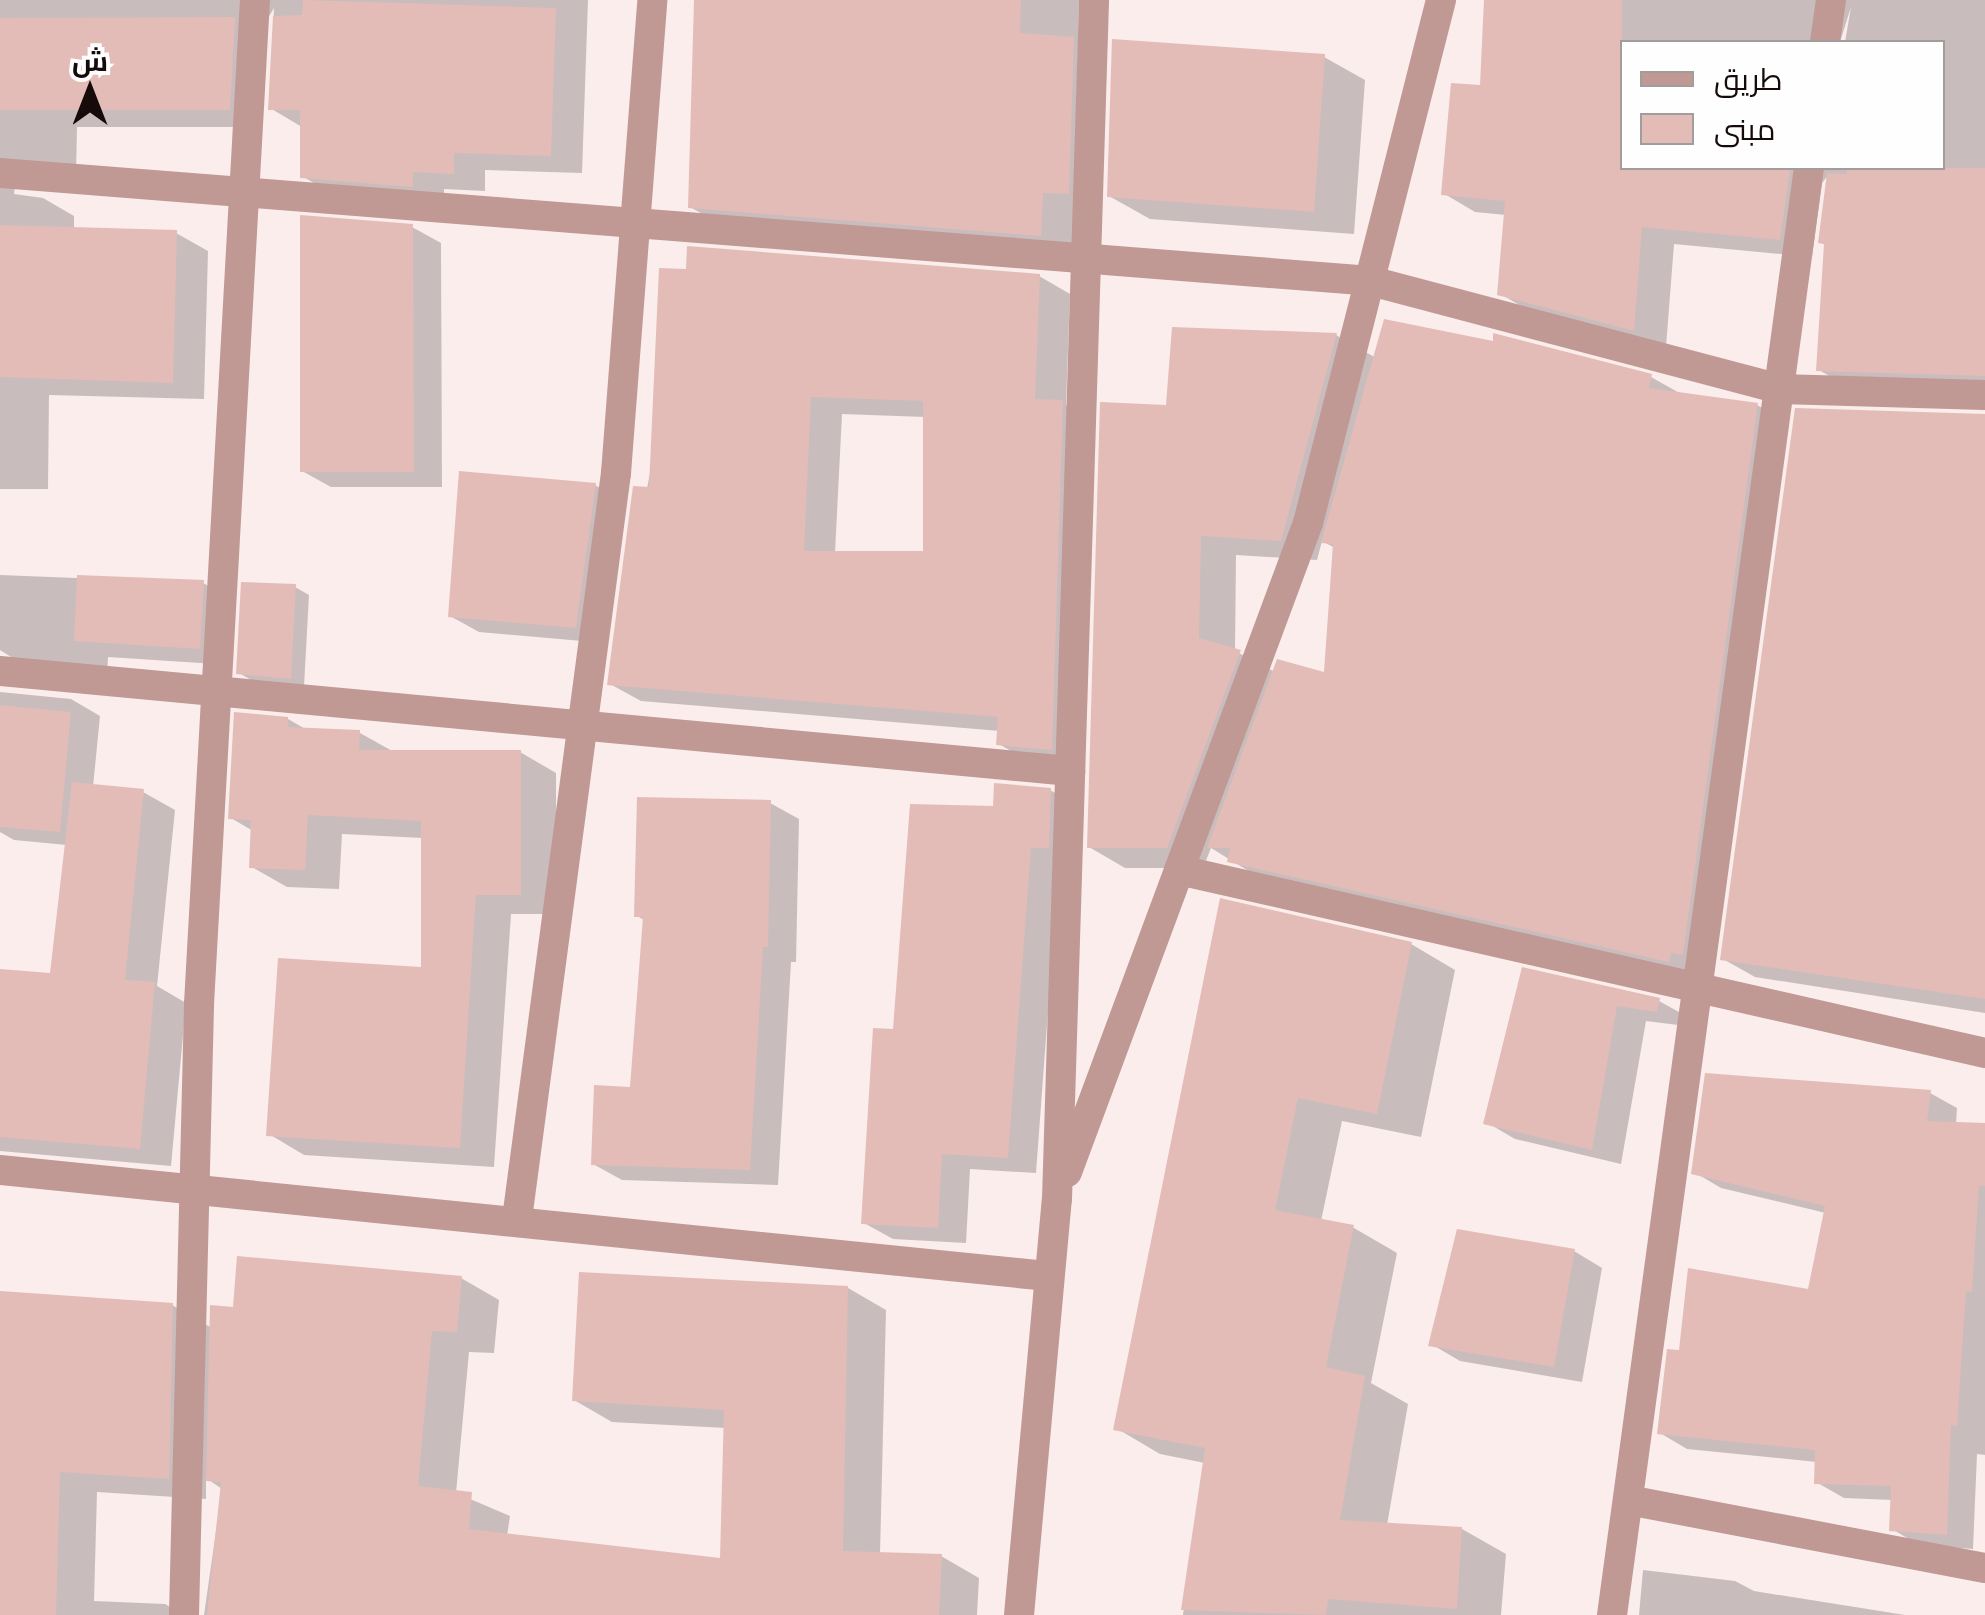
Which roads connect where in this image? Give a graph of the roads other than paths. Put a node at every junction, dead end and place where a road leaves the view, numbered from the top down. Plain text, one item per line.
1 (256, 0) edge
2 (652, 0) edge
3 (1094, 0) edge
4 (1440, 0) edge
5 (1831, 0) edge
6 (1826, 40) edge
7 (1809, 170) edge
8 (0, 172) edge
9 (244, 192) junction
10 (635, 223) junction
11 (1086, 258) junction
12 (1371, 280) junction
13 (1780, 389) junction
14 (1985, 394) edge
15 (0, 671) edge
16 (216, 691) junction
17 (582, 726) junction
18 (1070, 771) junction
19 (1179, 870) junction
20 (1698, 988) junction
21 (1985, 1052) edge
22 (0, 1170) edge
23 (194, 1185) junction
24 (1057, 1198) junction
25 (517, 1220) junction
26 (1047, 1276) junction
27 (1628, 1500) junction
28 (1985, 1568) edge
29 (184, 1615) edge
30 (1019, 1615) edge
31 (1612, 1615) edge

1 - 9 street
2 - 10 street
3 - 11 street
4 - 12 street
5 - 6 street
7 - 13 street
8 - 9 street
9 - 10 street
9 - 16 street
10 - 11 street
10 - 17 street
11 - 12 street
11 - 18 street
12 - 13 street
12 - 19 street
13 - 14 street
13 - 20 street
15 - 16 street
16 - 17 street
16 - 23 street
17 - 18 street
17 - 25 street
18 - 24 street
19 - 20 street
19 - 24 street
20 - 21 street
20 - 27 street
22 - 23 street
23 - 25 street
23 - 29 street
24 - 26 street
25 - 26 street
26 - 30 street
27 - 28 street
27 - 31 street

